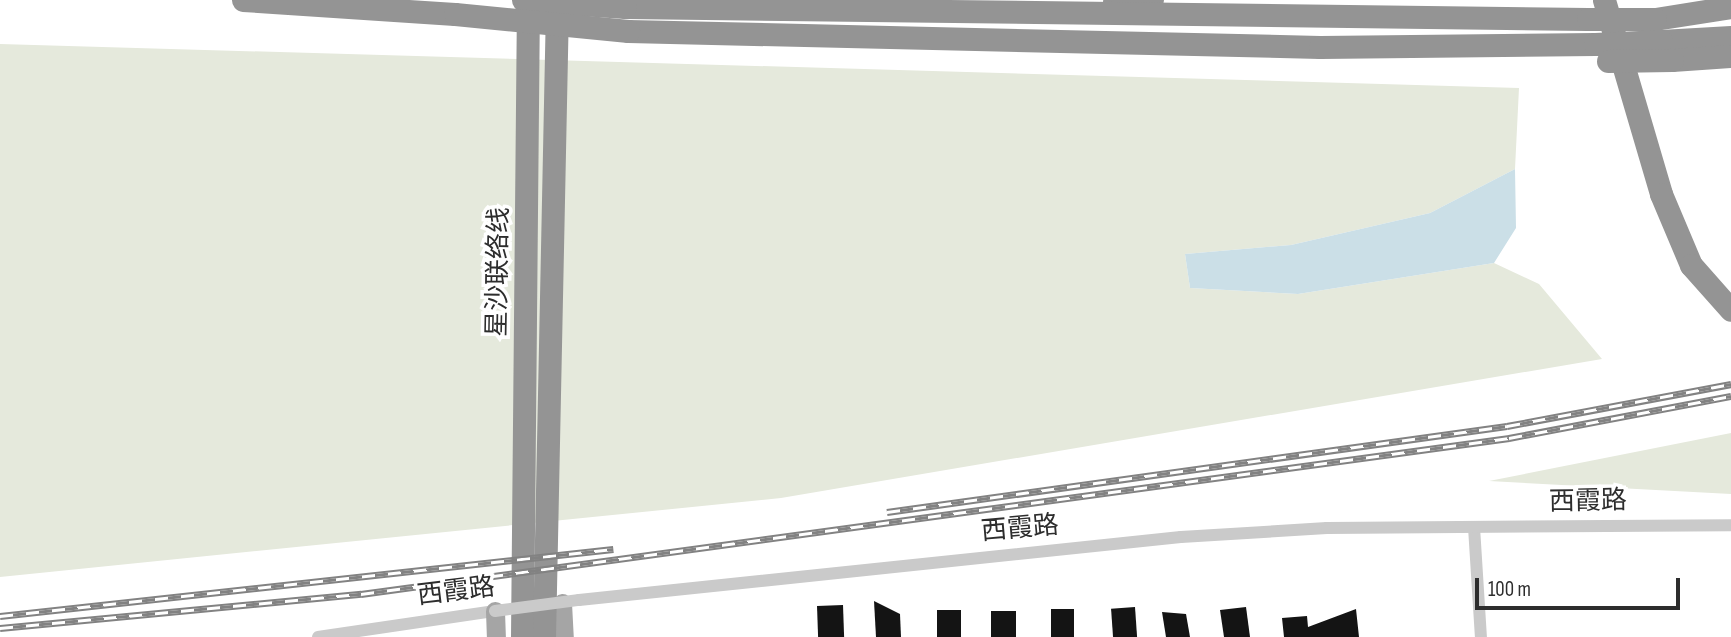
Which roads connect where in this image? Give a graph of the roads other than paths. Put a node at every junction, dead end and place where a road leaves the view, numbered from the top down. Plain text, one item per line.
1 (243, 0) edge
2 (523, 0) edge
3 (528, 0) edge
4 (557, 0) edge
5 (1152, 0) edge
6 (1604, 0) edge
7 (1620, 0) edge
8 (1731, 7) edge
9 (847, 8) junction
10 (1731, 37) edge
11 (1667, 50) junction
12 (1731, 56) edge
13 (1731, 289) edge
14 (1731, 310) edge
15 (1731, 525) edge
16 (1474, 527) junction
17 (571, 601) junction
18 (495, 611) junction
19 (318, 637) edge
20 (496, 637) edge
21 (522, 637) edge
22 (544, 637) edge
23 (564, 637) edge
24 (1481, 637) edge

1 - 11 highway, bridge
2 - 9 highway, bridge
3 - 21 highway, 星沙联络线
4 - 22 highway
5 - 9 highway
6 - 14 highway
7 - 13 highway
8 - 9 highway, bridge
10 - 11 highway
11 - 12 highway
15 - 16 street, 西霞路
16 - 17 street, 西霞路
16 - 24 street
17 - 18 street, 西霞路, bridge
17 - 23 main road
18 - 19 street, 西霞路
18 - 20 main road

